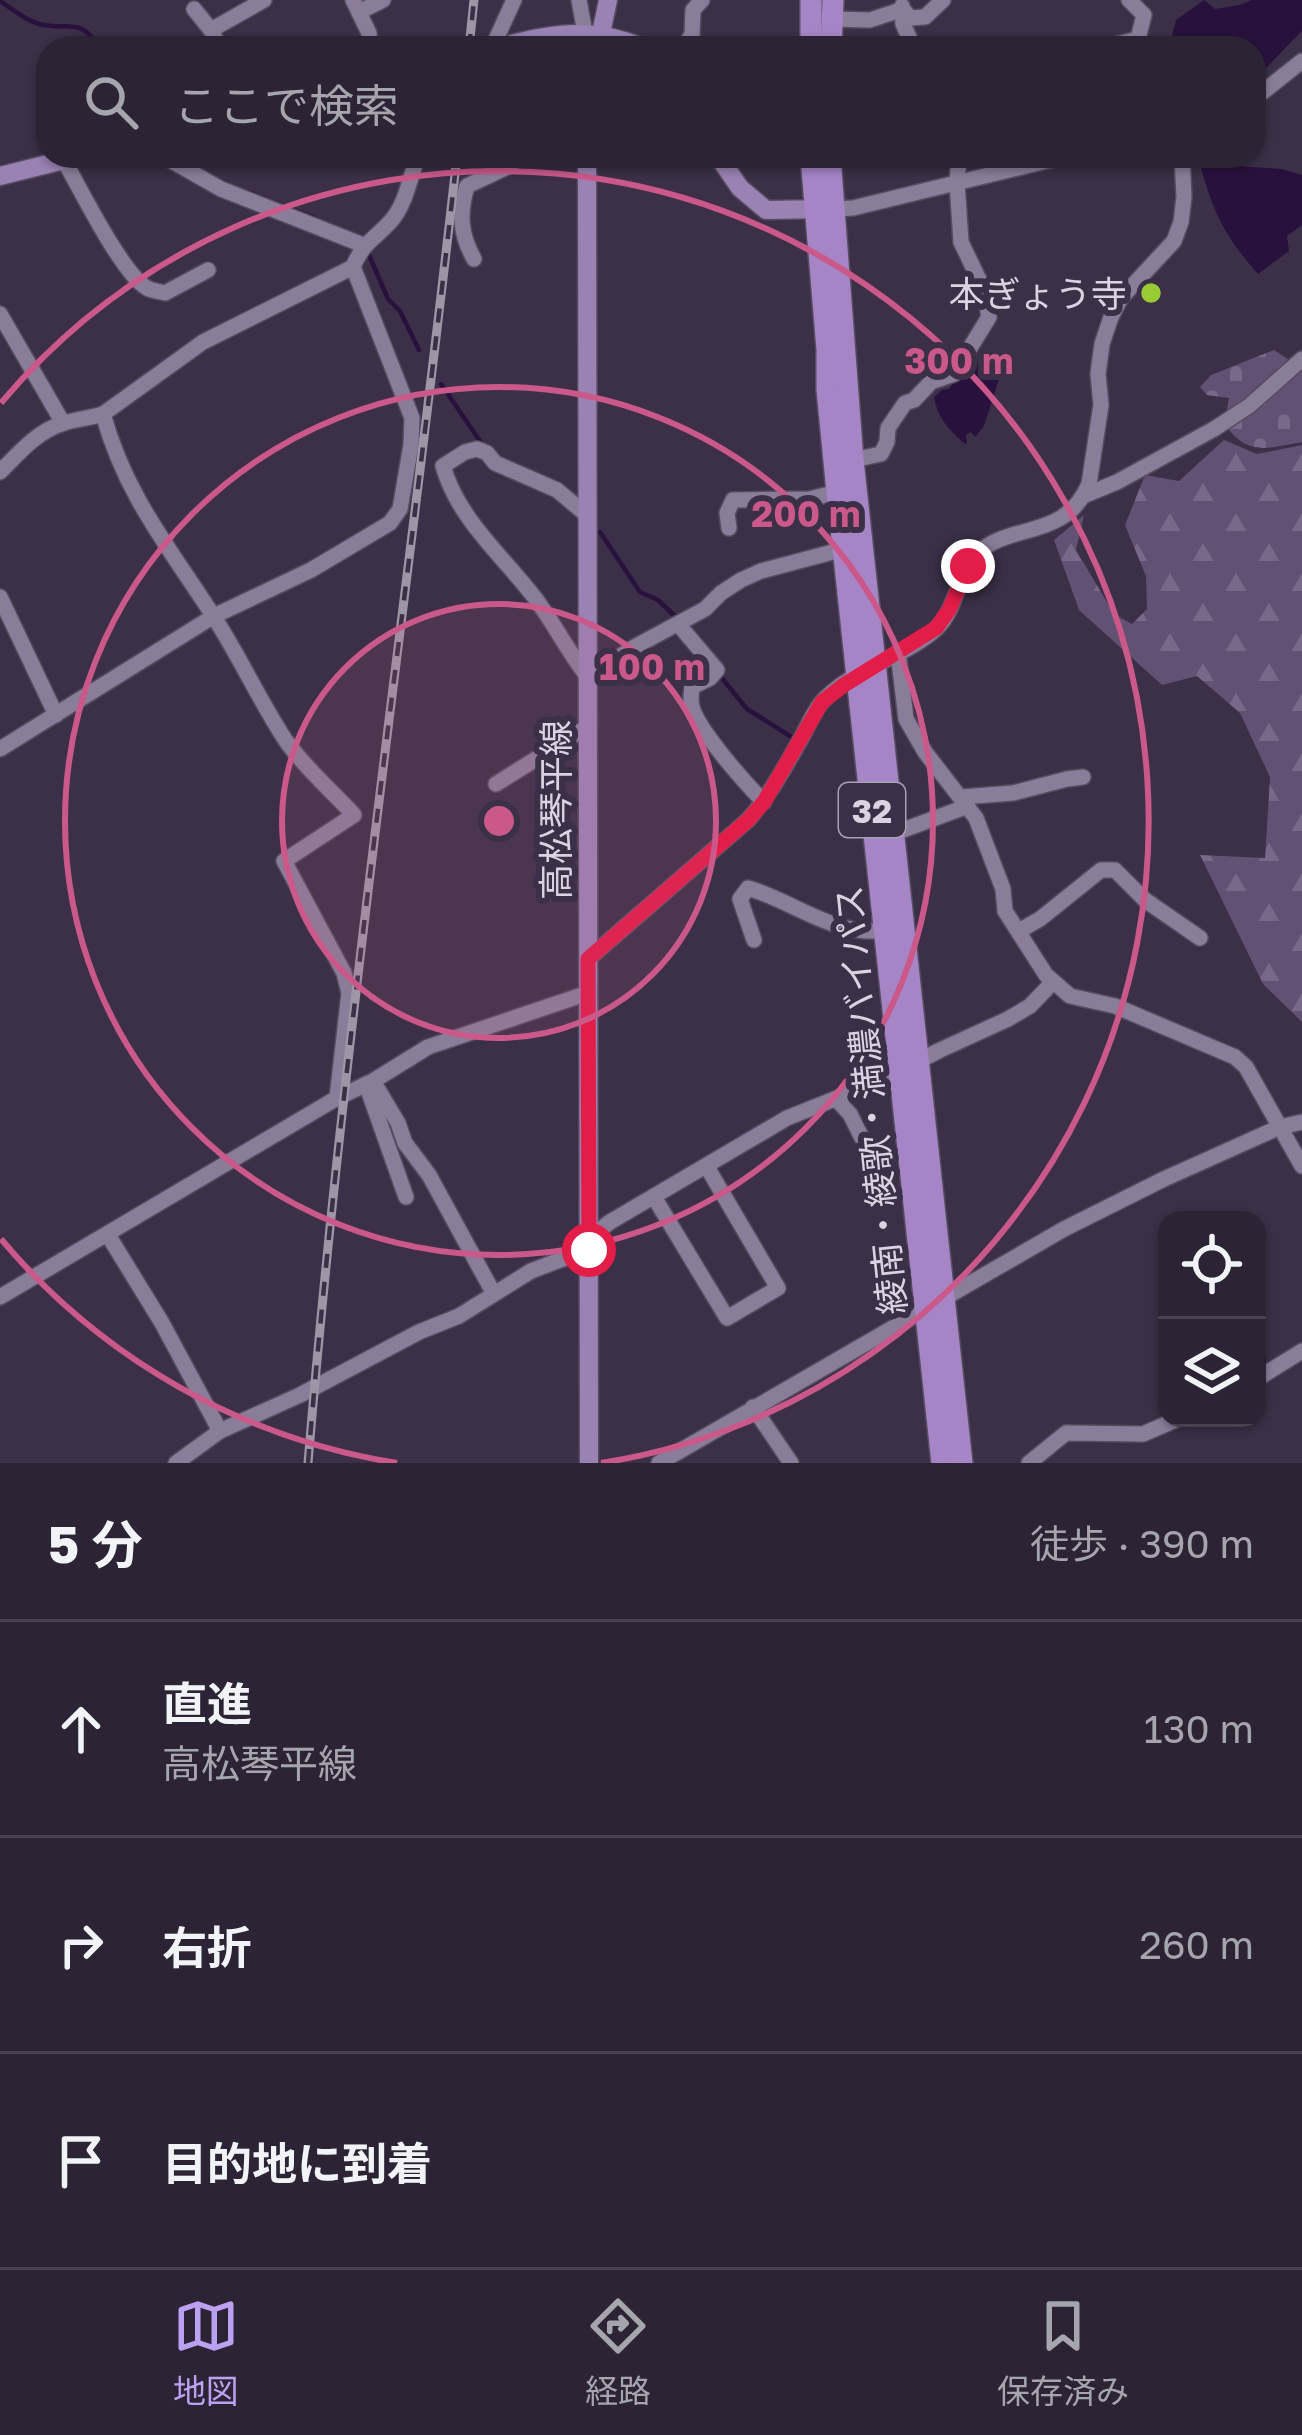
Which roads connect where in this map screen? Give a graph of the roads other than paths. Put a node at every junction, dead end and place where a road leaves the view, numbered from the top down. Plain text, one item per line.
1 (264, 0) edge
2 (383, 0) edge
3 (514, 0) edge
4 (579, 0) edge
5 (608, 0) edge
6 (703, 0) edge
7 (812, 0) edge
8 (943, 0) edge
9 (1129, 0) edge
10 (901, 5) edge
11 (356, 6) edge
12 (194, 8) dead end
13 (832, 9) edge
14 (211, 30) junction
15 (214, 36) edge
16 (369, 36) edge
17 (499, 36) edge
18 (547, 36) edge
19 (578, 36) edge
20 (594, 36) edge
21 (596, 36) edge
22 (691, 36) edge
23 (811, 36) edge
24 (908, 36) edge
25 (1140, 36) edge
26 (1302, 61) edge
27 (1266, 90) edge
28 (36, 167) edge
29 (76, 168) edge
30 (184, 168) edge
31 (414, 168) edge
32 (505, 168) edge
33 (593, 168) edge
34 (726, 168) edge
35 (814, 168) edge
36 (829, 168) edge
37 (958, 168) edge
38 (1018, 168) edge
39 (1183, 168) edge
40 (0, 176) edge
41 (957, 183) junction
42 (825, 210) junction
43 (363, 244) junction
44 (473, 259) dead end
45 (353, 267) junction
46 (208, 270) dead end
47 (0, 314) edge
48 (1302, 359) edge
49 (103, 413) junction
50 (63, 423) junction
51 (853, 460) junction
52 (0, 472) edge
53 (836, 492) junction
54 (1083, 496) junction
55 (588, 516) junction
56 (729, 529) dead end
57 (844, 550) junction
58 (0, 597) edge
59 (214, 616) junction
60 (678, 625) junction
61 (898, 652) junction
62 (867, 671) junction
63 (588, 677) junction
64 (56, 715) junction
65 (587, 727) junction
66 (0, 749) edge
67 (1083, 777) dead end
68 (496, 784) dead end
69 (764, 802) junction
70 (965, 802) junction
71 (895, 833) junction
72 (885, 930) junction
73 (1018, 931) junction
74 (1200, 938) dead end
75 (754, 940) dead end
76 (588, 959) junction
77 (1052, 983) junction
78 (588, 993) junction
79 (910, 1066) junction
80 (369, 1082) junction
81 (337, 1098) junction
82 (836, 1100) junction
83 (1302, 1122) edge
84 (1280, 1126) junction
85 (862, 1138) dead end
86 (1302, 1166) edge
87 (707, 1167) junction
88 (406, 1197) dead end
89 (654, 1197) junction
90 (108, 1235) junction
91 (589, 1244) junction
92 (494, 1294) junction
93 (0, 1298) edge
94 (935, 1303) junction
95 (1302, 1351) edge
96 (1266, 1373) edge
97 (753, 1407) junction
98 (1160, 1427) edge
99 (220, 1431) junction
100 (186, 1460) edge
101 (589, 1463) edge
102 (659, 1463) edge
103 (791, 1463) edge
104 (942, 1463) edge
105 (962, 1463) edge
106 (1029, 1463) edge

1 - 14 street
2 - 11 street
3 - 17 street
4 - 20 street
5 - 21 main road
6 - 22 street
7 - 23 highway
8 - 10 street
9 - 25 street
10 - 13 street
10 - 24 street
11 - 16 street
12 - 14 street
14 - 15 street
18 - 19 main road
26 - 27 street
28 - 40 main road
29 - 46 street
30 - 43 street
31 - 43 street
32 - 44 street
33 - 55 main road, 高松琴平線
34 - 42 main road
35 - 42 highway, 綾南・綾歌・満濃バイパス / 32
36 - 42 highway, 綾南・綾歌・満濃バイパス / 32
37 - 41 street
38 - 41 street
39 - 54 street
41 - 42 street
41 - 51 street
42 - 51 highway, 綾南・綾歌・満濃バイパス / 32
42 - 53 highway, 綾南・綾歌・満濃バイパス / 32
43 - 45 street
45 - 49 street
45 - 59 street
47 - 50 street
48 - 54 street
49 - 50 street
49 - 59 street
50 - 52 street
51 - 53 street
51 - 62 highway, 綾南・綾歌・満濃バイパス / 32
53 - 56 street
53 - 57 highway, 綾南・綾歌・満濃バイパス / 32
54 - 61 street
55 - 63 main road, 高松琴平線
55 - 63 street
57 - 60 street
57 - 62 highway, 綾南・綾歌・満濃バイパス / 32
58 - 64 street
59 - 64 street
59 - 81 street
60 - 63 street
60 - 69 street
61 - 62 street
61 - 70 street
62 - 69 street
62 - 71 highway, 綾南・綾歌・満濃バイパス / 32
62 - 72 highway, 綾南・綾歌・満濃バイパス / 32
63 - 65 main road, 高松琴平線
64 - 66 street
65 - 68 street
65 - 76 main road, 高松琴平線
67 - 70 street
69 - 76 street
70 - 71 street
70 - 73 street
71 - 79 highway, 綾南・綾歌・満濃バイパス / 32
72 - 75 street
72 - 79 highway, 綾南・綾歌・満濃バイパス / 32
73 - 74 street
73 - 77 street
76 - 78 main road, 高松琴平線
77 - 79 street
77 - 84 street
78 - 80 street
78 - 91 main road, 高松琴平線
79 - 82 street
79 - 94 highway, 綾南・綾歌・満濃バイパス / 32
80 - 81 street
80 - 88 street
80 - 92 street
81 - 90 street
82 - 85 street
82 - 87 street
83 - 84 street
84 - 86 street
84 - 94 street
87 - 89 street
87 - 89 street
89 - 91 street
90 - 93 street
90 - 99 street
91 - 92 street
91 - 101 main road, 高松琴平線
92 - 99 street
94 - 97 street
94 - 104 highway, 綾南・綾歌・満濃バイパス / 32
94 - 105 highway, 綾南・綾歌・満濃バイパス / 32
95 - 96 street
97 - 102 street
97 - 103 street
98 - 106 street
99 - 100 street

